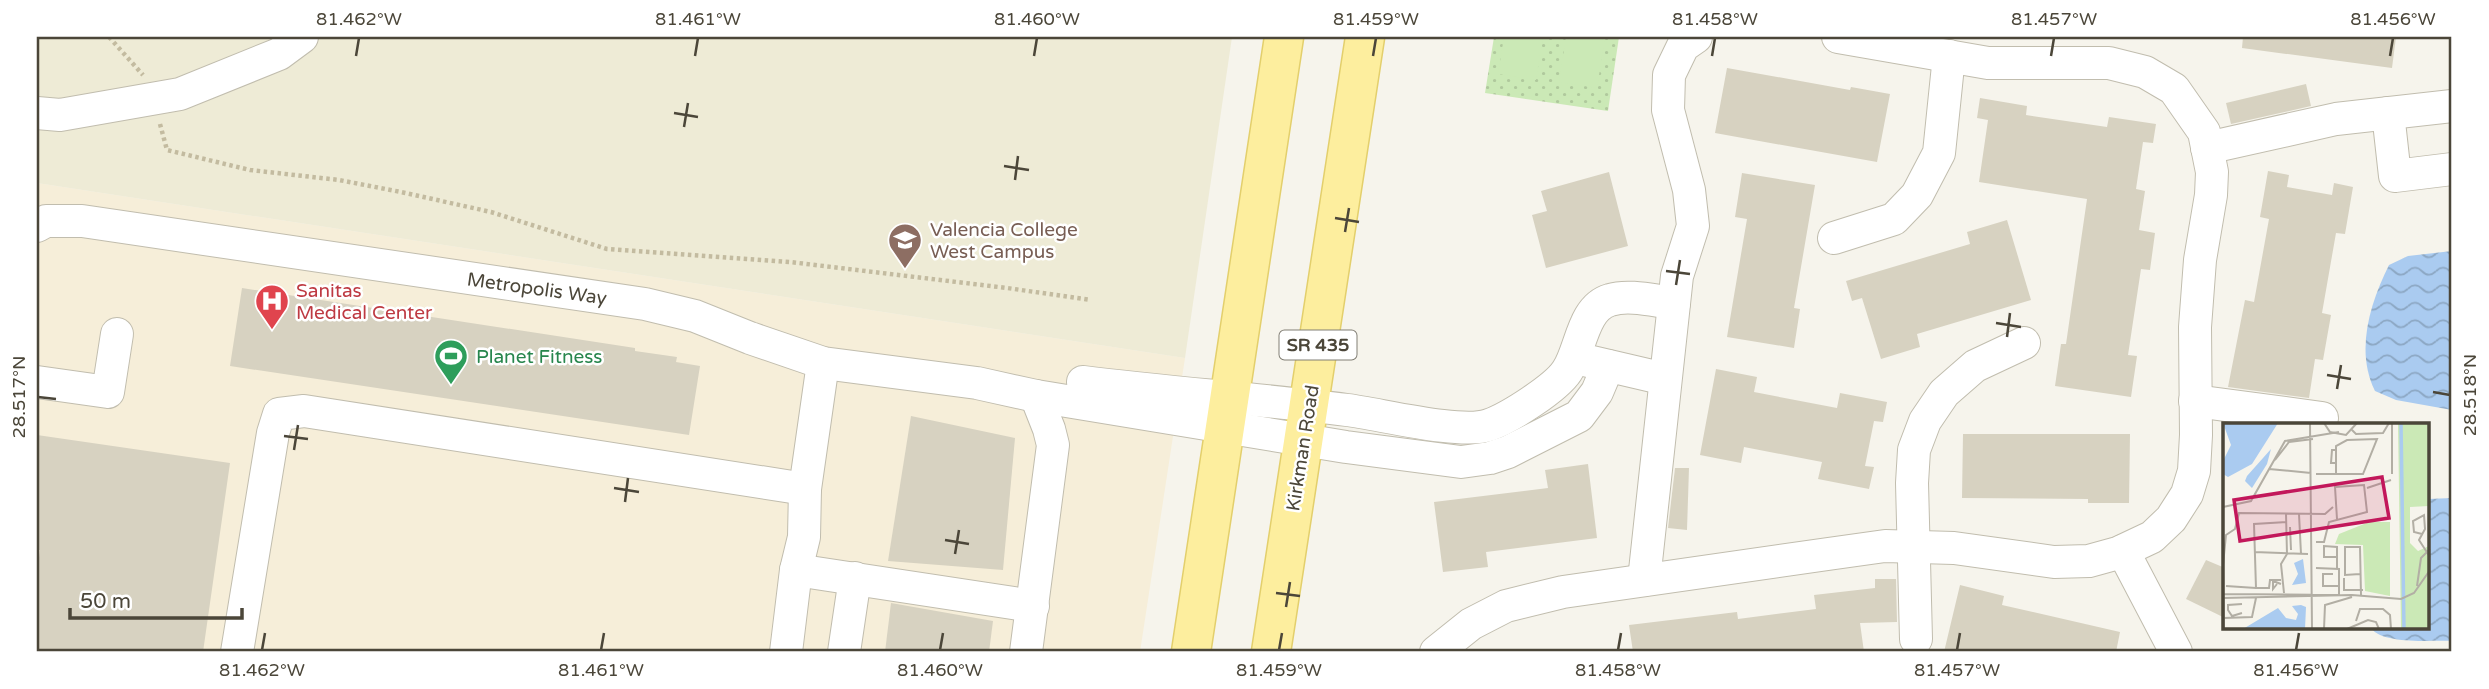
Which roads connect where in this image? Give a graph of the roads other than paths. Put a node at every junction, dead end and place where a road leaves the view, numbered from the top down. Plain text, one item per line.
1 (302, 37) edge
2 (1284, 37) edge
3 (1365, 37) edge
4 (1696, 37) edge
5 (1838, 37) edge
6 (1957, 50) edge
7 (2452, 106) edge
8 (37, 113) edge
9 (2388, 113) junction
10 (2207, 148) junction
11 (2452, 169) edge
12 (37, 226) edge
13 (1834, 238) dead end
14 (1674, 303) junction
15 (117, 334) dead end
16 (2024, 344) dead end
17 (1573, 357) junction
18 (822, 363) junction
19 (1608, 366) junction
20 (1665, 379) junction
21 (37, 382) edge
22 (977, 383) junction
23 (1036, 396) junction
24 (2195, 401) junction
25 (1100, 406) junction
26 (1228, 412) junction
27 (2322, 418) dead end
28 (1306, 423) junction
29 (1466, 428) junction
30 (1053, 445) junction
31 (1461, 462) junction
32 (805, 489) junction
33 (1914, 547) junction
34 (2123, 551) junction
35 (796, 570) junction
36 (855, 578) junction
37 (1644, 580) junction
38 (1033, 606) junction
39 (1916, 639) dead end
40 (237, 652) edge
41 (786, 652) edge
42 (844, 652) edge
43 (1026, 652) edge
44 (1191, 652) edge
45 (1271, 652) edge
46 (1436, 652) edge
47 (2176, 652) edge

1 - 8 street
2 - 26 main road
3 - 28 main road, Kirkman Road / SR 435
4 - 14 street
5 - 6 street
6 - 10 street
6 - 13 street
7 - 9 street
9 - 10 street
9 - 11 street
10 - 24 street
12 - 18 street, Metropolis Way
14 - 17 street
14 - 20 street
15 - 21 street
16 - 33 street
17 - 19 street
17 - 29 street
18 - 22 street, Metropolis Way
18 - 32 street
19 - 20 street
19 - 31 street
20 - 37 street
22 - 23 street
22 - 26 street
23 - 25 street
23 - 30 street
24 - 27 street
24 - 34 street
25 - 26 street
25 - 30 street
26 - 28 street
26 - 44 main road
28 - 29 street
28 - 31 street
28 - 45 main road, Kirkman Road / SR 435
29 - 31 street
30 - 38 street
32 - 35 street
32 - 40 street
33 - 34 street
33 - 37 street
33 - 39 street
34 - 47 street
35 - 36 street
35 - 41 street
36 - 38 street
36 - 42 street
37 - 46 street
38 - 43 street

